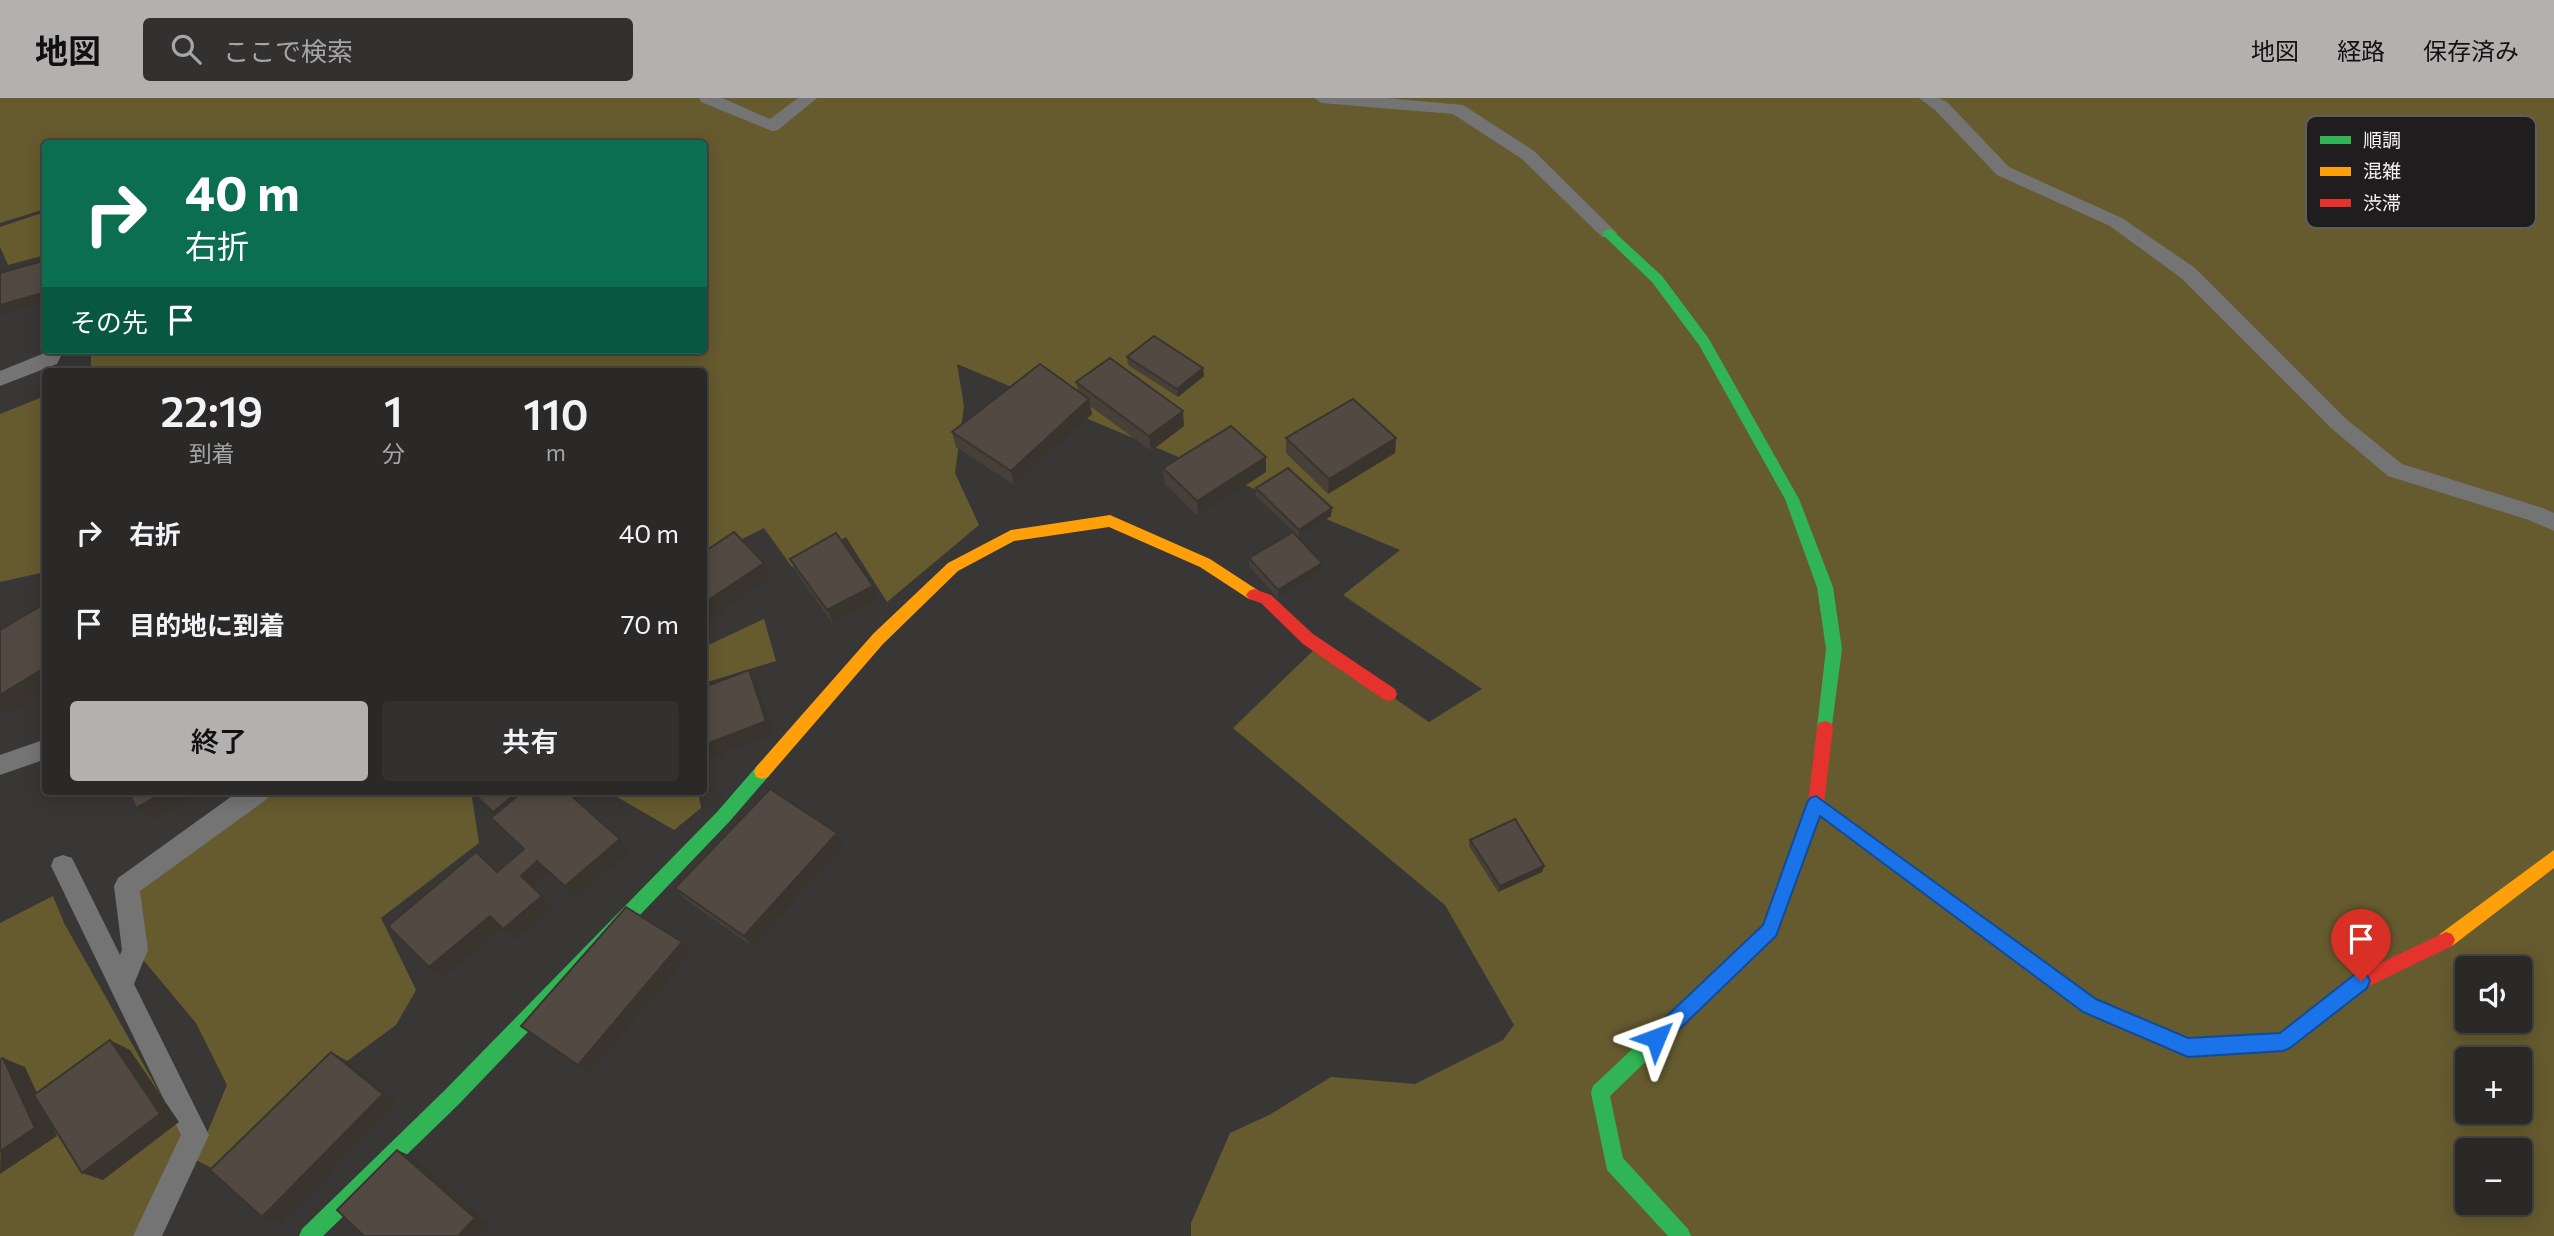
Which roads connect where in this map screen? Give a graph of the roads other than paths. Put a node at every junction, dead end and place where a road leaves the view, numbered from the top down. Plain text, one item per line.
1 (707, 98) edge
2 (809, 98) edge
3 (1322, 98) edge
4 (1927, 98) edge
5 (1608, 233) joint
6 (52, 354) edge
7 (0, 379) edge
8 (2554, 523) edge
9 (1389, 694) dead end
10 (42, 750) edge
11 (0, 765) edge
12 (252, 795) edge
13 (1816, 803) junction
14 (2554, 858) edge
15 (63, 866) dead end
16 (121, 985) junction
17 (147, 1236) edge
18 (309, 1236) edge
19 (1681, 1236) edge

1 - 2 lane
3 - 5 lane
4 - 8 lane
5 - 13 street
6 - 7 lane
9 - 18 street
10 - 11 lane
12 - 16 lane
13 - 14 street
13 - 19 street
15 - 16 lane
16 - 17 lane

